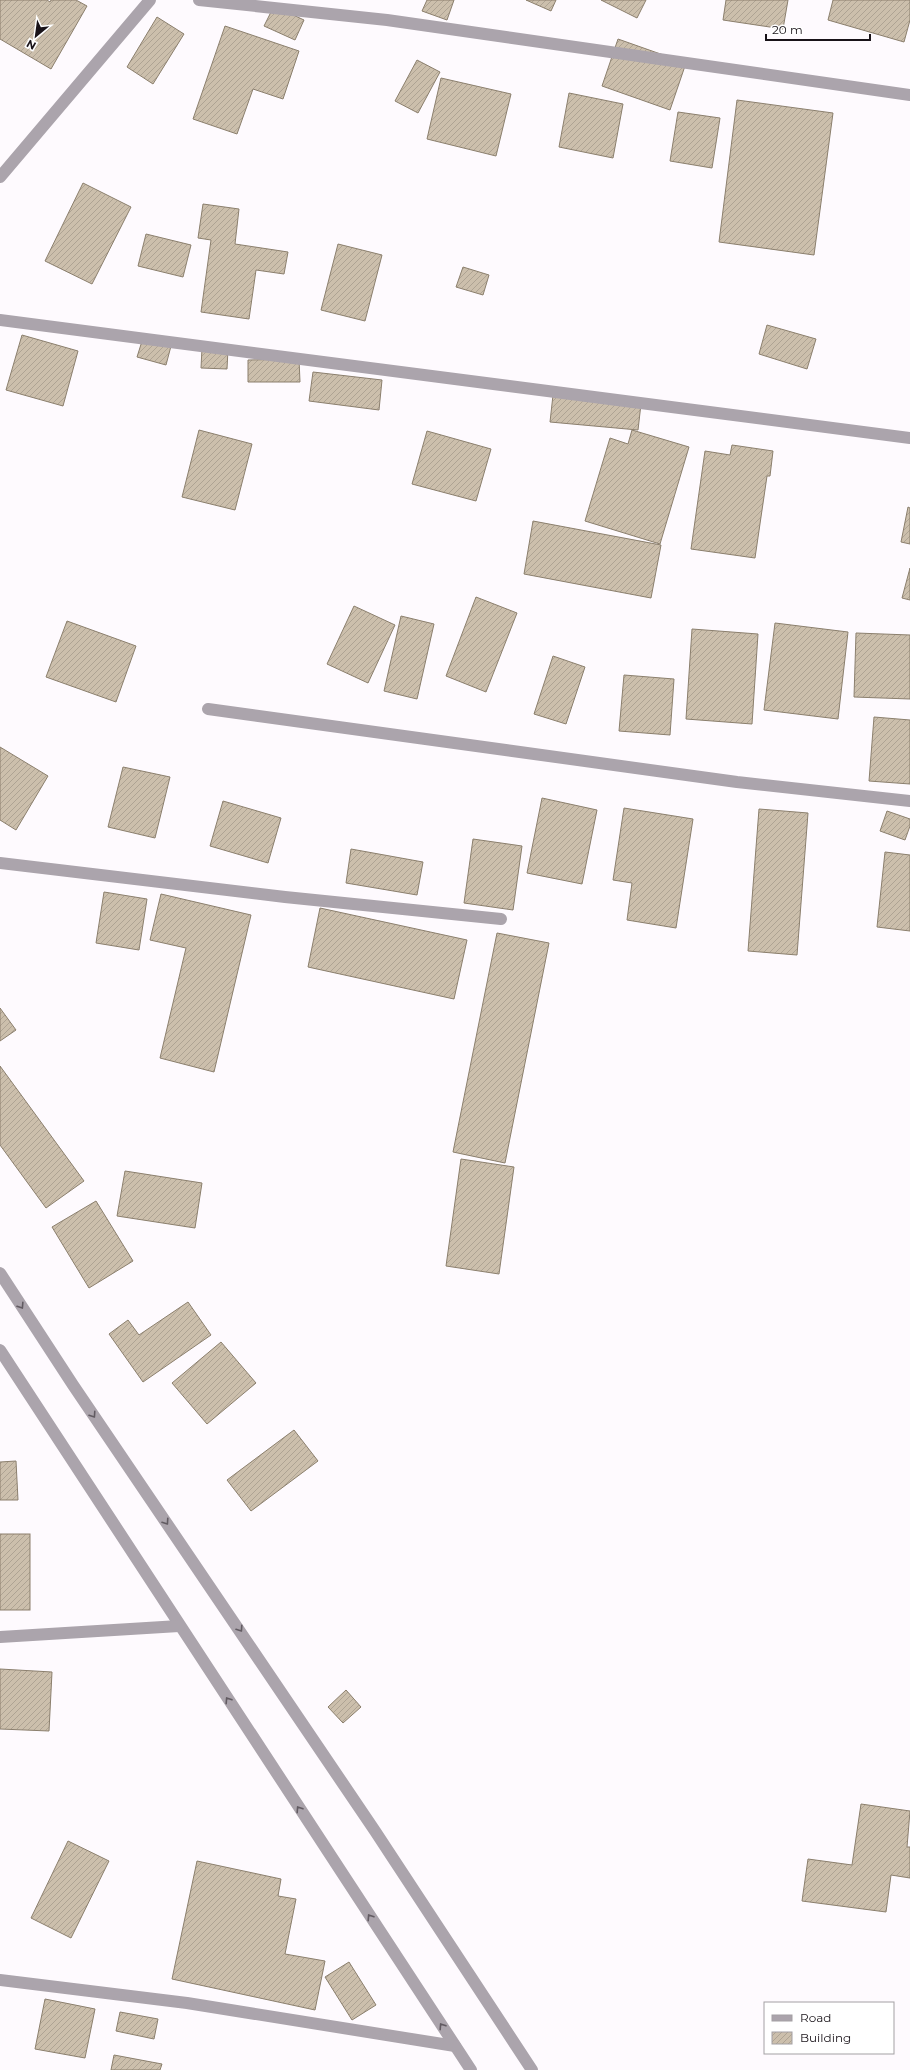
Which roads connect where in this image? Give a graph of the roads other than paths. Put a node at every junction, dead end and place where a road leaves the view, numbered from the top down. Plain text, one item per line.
1 (150, 0) edge
2 (199, 0) edge
3 (910, 95) edge
4 (0, 177) edge
5 (0, 320) edge
6 (910, 438) edge
7 (208, 710) dead end
8 (910, 801) edge
9 (0, 863) edge
10 (501, 919) dead end
11 (0, 1273) edge
12 (0, 1350) edge
13 (179, 1626) junction
14 (0, 1637) edge
15 (0, 1980) edge
16 (455, 2046) junction
17 (471, 2070) edge
18 (532, 2070) edge

1 - 4 street
2 - 3 street
5 - 6 street
7 - 8 street
9 - 10 street
11 -> 18 street
12 - 13 street
13 - 14 street
16 -> 13 street
15 - 16 street
16 - 17 street

